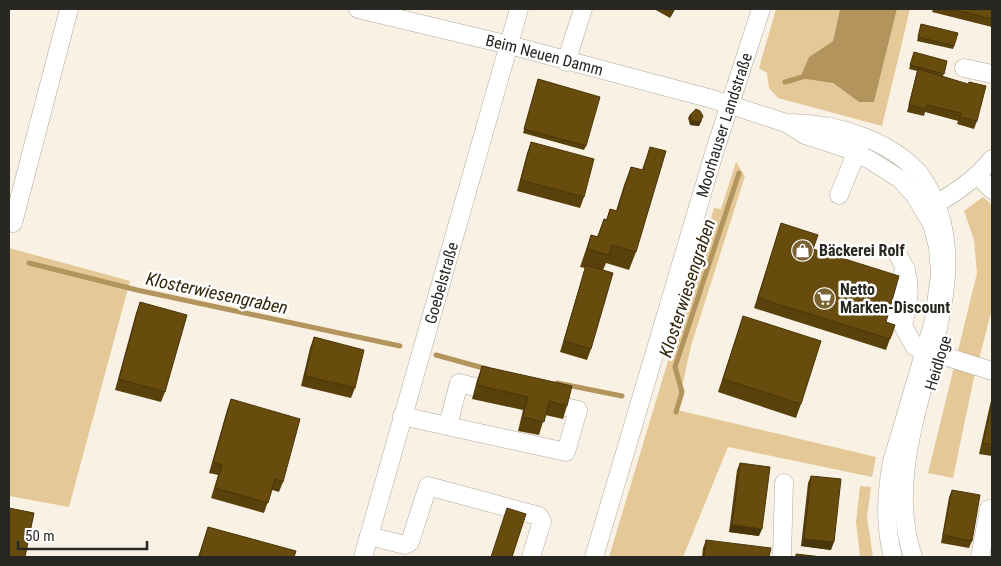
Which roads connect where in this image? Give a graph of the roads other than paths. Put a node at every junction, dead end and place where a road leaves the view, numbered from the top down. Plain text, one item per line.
1 (69, 9) edge
2 (358, 9) edge
3 (519, 9) edge
4 (583, 9) edge
5 (761, 9) edge
6 (509, 45) junction
7 (566, 62) junction
8 (964, 68) dead end
9 (992, 74) edge
10 (730, 105) junction
11 (786, 123) junction
12 (864, 136) junction
13 (856, 153) junction
14 (992, 159) edge
15 (977, 175) junction
16 (992, 190) edge
17 (839, 195) dead end
18 (940, 201) junction
19 (925, 209) junction
20 (9, 222) edge
21 (885, 329) edge
22 (933, 352) junction
23 (992, 371) edge
24 (475, 387) dead end
25 (565, 407) edge
26 (402, 416) junction
27 (448, 425) junction
28 (784, 483) dead end
29 (989, 509) dead end
30 (369, 536) junction
31 (363, 557) edge
32 (531, 557) edge
33 (594, 557) edge
34 (782, 557) edge
35 (893, 557) edge
36 (913, 557) edge
37 (980, 557) edge

1 - 20 street
2 - 6 street, Beim Neuen Damm
3 - 6 street, Goebelstraße
4 - 7 street
5 - 10 street, Moorhauser Landstraße
6 - 7 street, Beim Neuen Damm
6 - 26 street, Goebelstraße
7 - 10 street, Beim Neuen Damm
8 - 9 street
10 - 11 street, Heidloge
10 - 33 street, Moorhauser Landstraße
11 - 12 street, Heidloge
11 - 13 street, Heidloge
12 - 13 street
12 - 18 street, Heidloge
13 - 17 street
13 - 19 street, Heidloge
14 - 15 street
15 - 16 street
15 - 18 street
18 - 19 street
18 - 22 street, Heidloge
19 - 22 street, Heidloge
21 - 22 street
22 - 23 street
22 - 35 street, Heidloge
22 - 36 street, Heidloge
24 - 27 street
25 - 27 street
26 - 27 street
26 - 30 street, Goebelstraße
28 - 34 street
29 - 37 street
30 - 31 street, Goebelstraße
30 - 32 street

